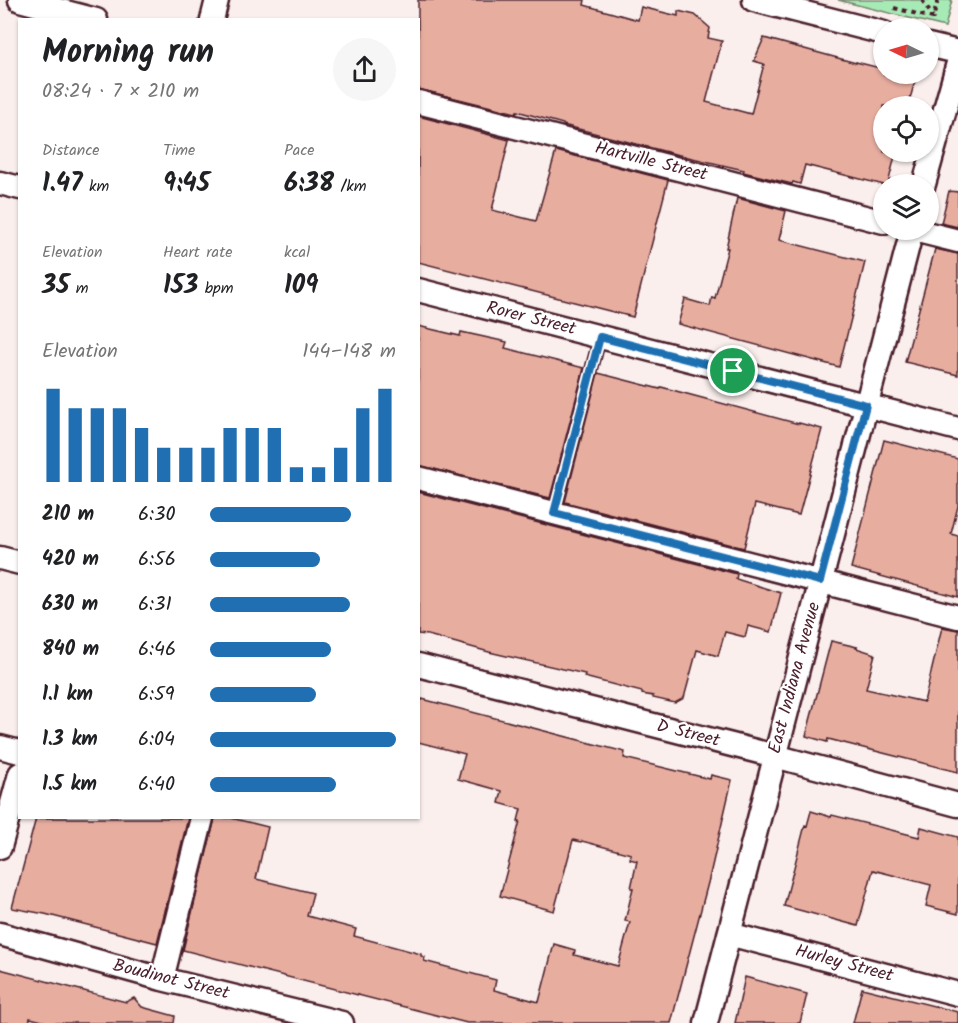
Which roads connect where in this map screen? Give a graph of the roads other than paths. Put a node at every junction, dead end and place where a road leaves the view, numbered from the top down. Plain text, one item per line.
1 (20, 0) edge
2 (217, 0) edge
3 (754, 0) edge
4 (88, 18) edge
5 (212, 18) edge
6 (873, 30) edge
7 (939, 48) edge
8 (958, 52) edge
9 (958, 63) edge
10 (420, 103) edge
11 (927, 174) edge
12 (0, 183) edge
13 (18, 188) edge
14 (873, 219) edge
15 (939, 236) edge
16 (910, 240) edge
17 (958, 241) edge
18 (420, 291) edge
19 (600, 337) junction
20 (866, 405) junction
21 (958, 429) edge
22 (420, 479) edge
23 (554, 513) junction
24 (0, 558) edge
25 (18, 562) edge
26 (820, 581) junction
27 (958, 617) edge
28 (420, 666) edge
29 (0, 747) edge
30 (18, 752) edge
31 (775, 756) junction
32 (18, 781) edge
33 (958, 805) edge
34 (202, 819) edge
35 (0, 847) edge
36 (0, 934) edge
37 (729, 934) junction
38 (162, 979) junction
39 (958, 994) edge
40 (342, 1023) edge
41 (706, 1023) edge

1 - 4 street
2 - 5 street
3 - 6 street
7 - 8 street
9 - 11 street
10 - 14 street, Hartville Street
12 - 13 street
15 - 17 street
16 - 20 street, East Indiana Avenue
18 - 19 street, Rorer Street
19 - 20 street, Rorer Street
19 - 23 lane
20 - 21 street, Rorer Street
20 - 26 street, East Indiana Avenue
22 - 23 street
23 - 26 street
24 - 25 street
26 - 27 street
26 - 31 street, East Indiana Avenue
28 - 31 street, D Street
29 - 30 street
31 - 33 street, D Street
31 - 37 street, East Indiana Avenue
32 - 35 street
34 - 38 street
36 - 38 street, Boudinot Street
37 - 39 street, Hurley Street
37 - 41 street, East Indiana Avenue
38 - 40 street, Boudinot Street

